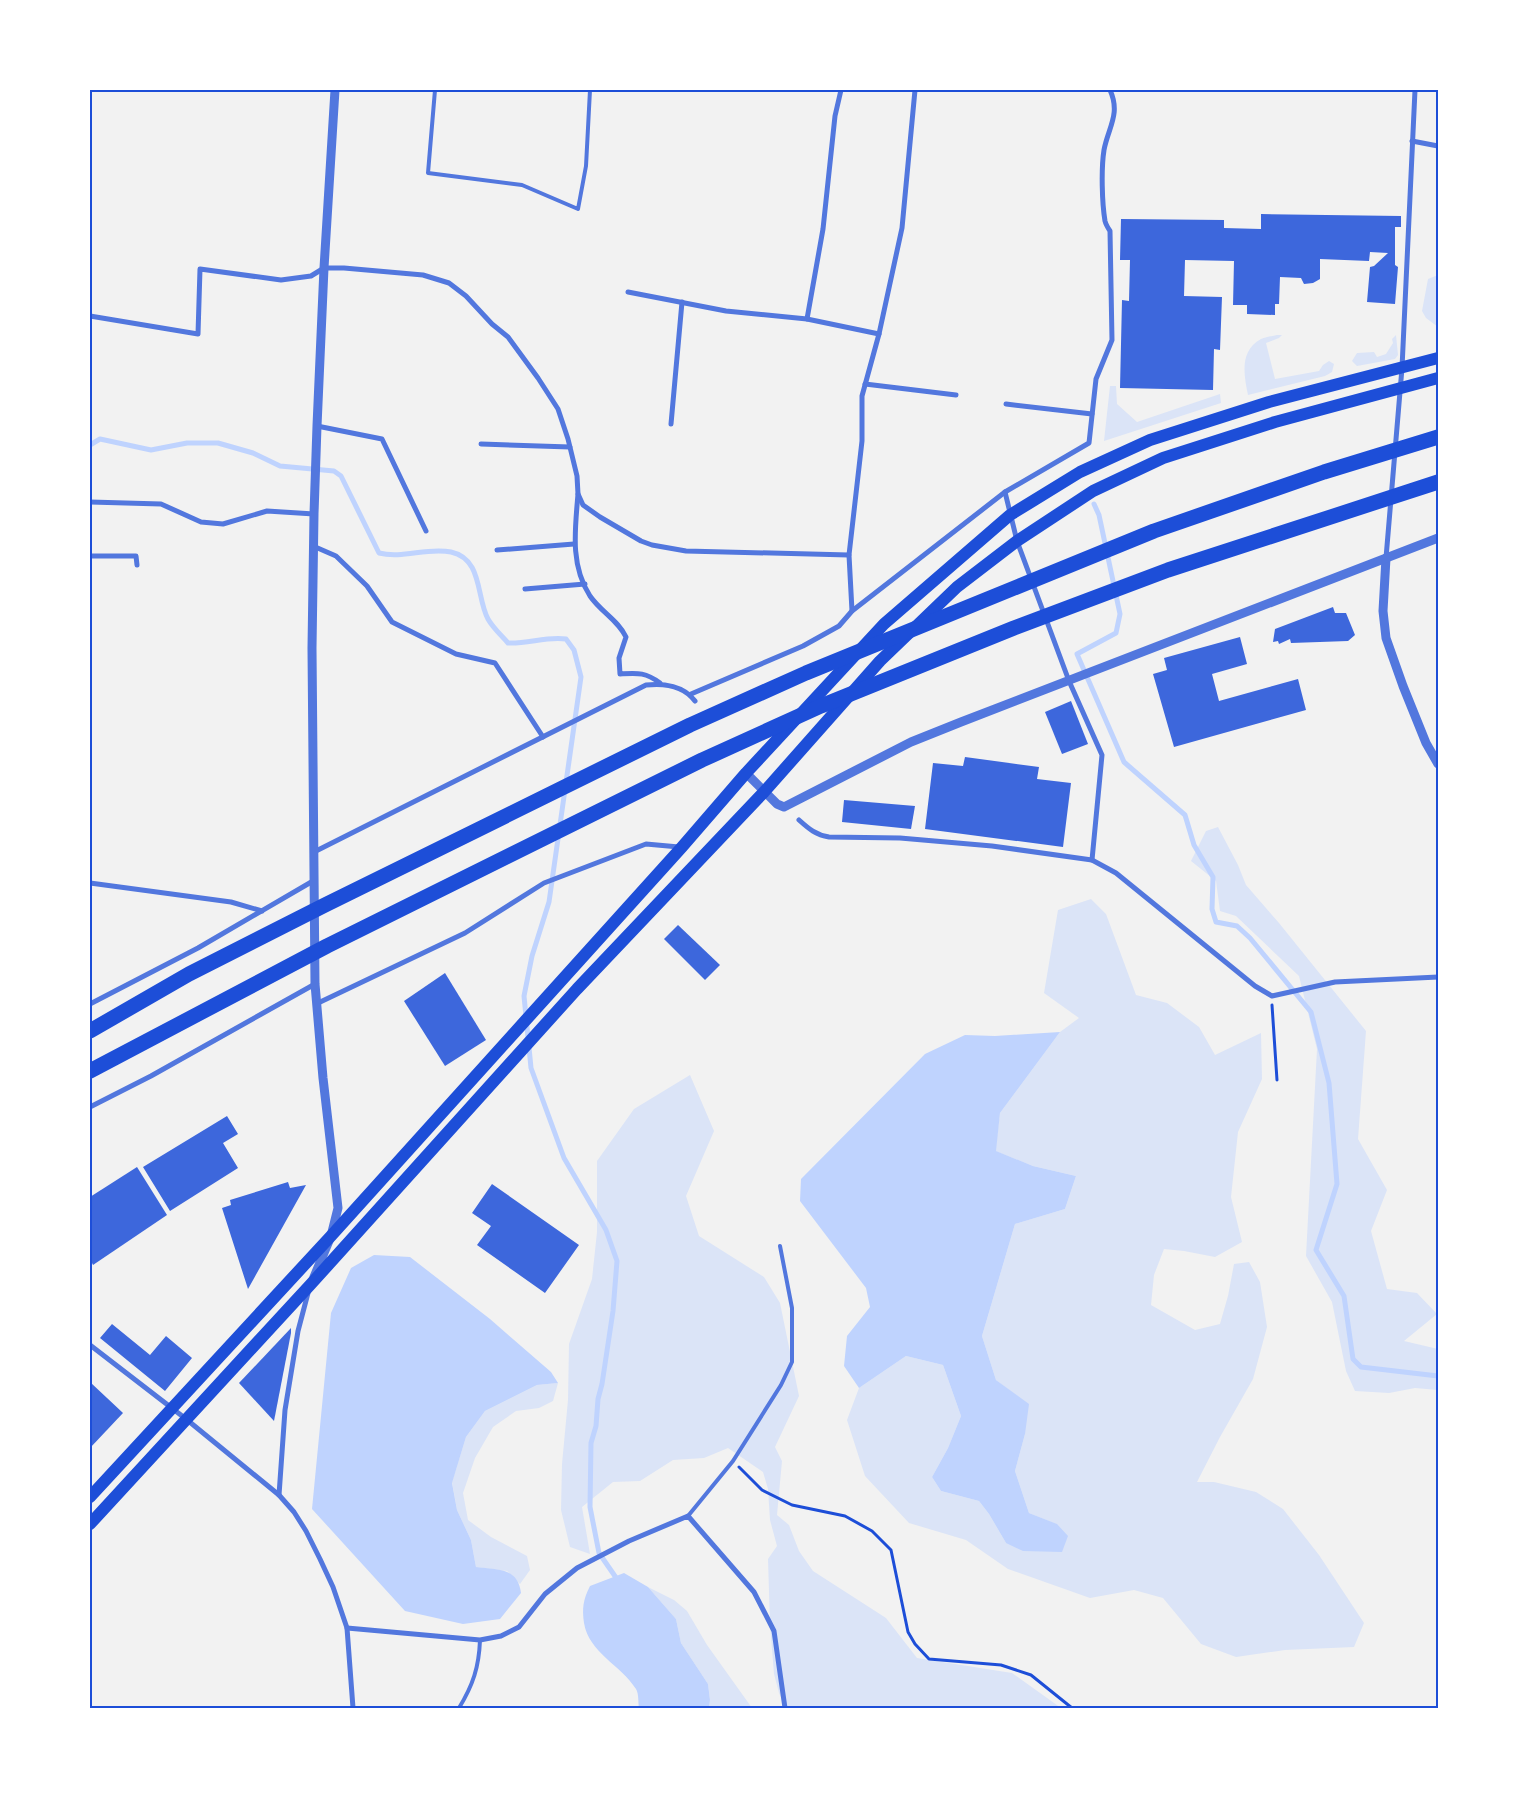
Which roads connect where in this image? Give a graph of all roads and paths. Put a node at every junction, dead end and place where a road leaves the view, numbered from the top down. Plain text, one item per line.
1 (335, 90) edge
2 (436, 90) edge
3 (590, 90) edge
4 (841, 90) edge
5 (915, 90) edge
6 (1110, 90) edge
7 (1415, 90) edge
8 (1412, 141) junction
9 (1438, 146) edge
10 (324, 268) junction
11 (628, 292) dead end
12 (682, 302) junction
13 (90, 316) edge
14 (807, 319) junction
15 (880, 334) junction
16 (1438, 358) edge
17 (1402, 368) junction
18 (1438, 378) edge
19 (865, 384) junction
20 (1400, 387) junction
21 (956, 395) dead end
22 (1006, 404) dead end
23 (1092, 414) junction
24 (671, 424) dead end
25 (318, 426) junction
26 (1438, 437) edge
27 (481, 444) dead end
28 (570, 447) junction
29 (1438, 482) edge
30 (1005, 492) junction
31 (578, 494) junction
32 (90, 502) edge
33 (314, 514) junction
34 (1010, 515) junction
35 (426, 531) dead end
36 (1438, 538) edge
37 (1017, 541) junction
38 (574, 544) junction
39 (314, 546) junction
40 (498, 550) dead end
41 (849, 555) junction
42 (90, 556) edge
43 (1386, 558) junction
44 (137, 565) dead end
45 (585, 584) junction
46 (525, 589) dead end
47 (852, 610) junction
48 (1069, 680) junction
49 (660, 683) junction
50 (691, 694) junction
51 (695, 701) dead end
52 (543, 737) junction
53 (1438, 764) edge
54 (746, 773) junction
55 (764, 792) junction
56 (799, 820) dead end
57 (682, 847) junction
58 (313, 852) junction
59 (1092, 860) junction
60 (313, 881) junction
61 (90, 884) edge
62 (262, 911) junction
63 (1438, 978) edge
64 (315, 984) junction
65 (1272, 996) junction
66 (90, 1004) edge
67 (316, 1004) junction
68 (90, 1031) edge
69 (90, 1071) edge
70 (1277, 1080) dead end
71 (90, 1107) edge
72 (332, 1236) junction
73 (780, 1246) dead end
74 (311, 1284) junction
75 (90, 1345) edge
76 (171, 1407) junction
77 (186, 1419) junction
78 (733, 1461) junction
79 (279, 1495) junction
80 (90, 1497) edge
81 (688, 1516) junction
82 (90, 1524) edge
83 (346, 1628) junction
84 (480, 1640) junction
85 (352, 1708) edge
86 (459, 1708) edge
87 (785, 1708) edge
88 (1072, 1708) edge

1 - 10 street
2 - 3 lane
4 - 14 street
5 - 15 street
6 - 23 street
7 - 8 street
8 - 9 street
8 - 17 street
10 - 13 street
10 - 25 street
10 - 28 street
11 - 12 street
12 - 14 street
12 - 24 street
14 - 15 street
15 - 19 street
16 - 17 main road
17 - 20 street
17 - 34 main road
18 - 20 main road
19 - 21 street
19 - 41 street
20 - 37 main road
20 - 43 street
22 - 23 street
23 - 30 street
25 - 33 street
25 - 35 street
26 - 68 highway
27 - 28 street
28 - 31 street
29 - 69 highway
30 - 34 street
30 - 47 street
31 - 38 street
31 - 41 street
32 - 33 street
33 - 39 street
34 - 37 street
34 - 54 main road
36 - 43 street
37 - 48 street
37 - 55 main road
38 - 40 street
38 - 45 street
39 - 52 street
39 - 58 street
41 - 47 street
42 - 44 street
43 - 48 street
43 - 53 street
45 - 46 street
45 - 49 street
47 - 50 street
48 - 55 street
48 - 59 street
49 - 50 street
49 - 52 street
50 - 51 street
52 - 58 street
54 - 55 street
54 - 57 main road
55 - 74 main road
56 - 59 street
57 - 67 street
57 - 72 main road
58 - 60 street
59 - 65 street
60 - 62 street
60 - 64 street
61 - 62 street
62 - 66 street
63 - 65 street
64 - 67 street
64 - 71 street
65 - 70 path
67 - 72 street
72 - 74 street
72 - 76 main road
73 - 78 lane
74 - 77 main road
74 - 79 street
75 - 76 street
76 - 77 street
76 - 80 main road
77 - 79 street
77 - 82 main road
78 - 81 lane
78 - 88 path
79 - 83 street
81 - 84 street
81 - 87 street
83 - 84 street
83 - 85 street
84 - 86 lane

